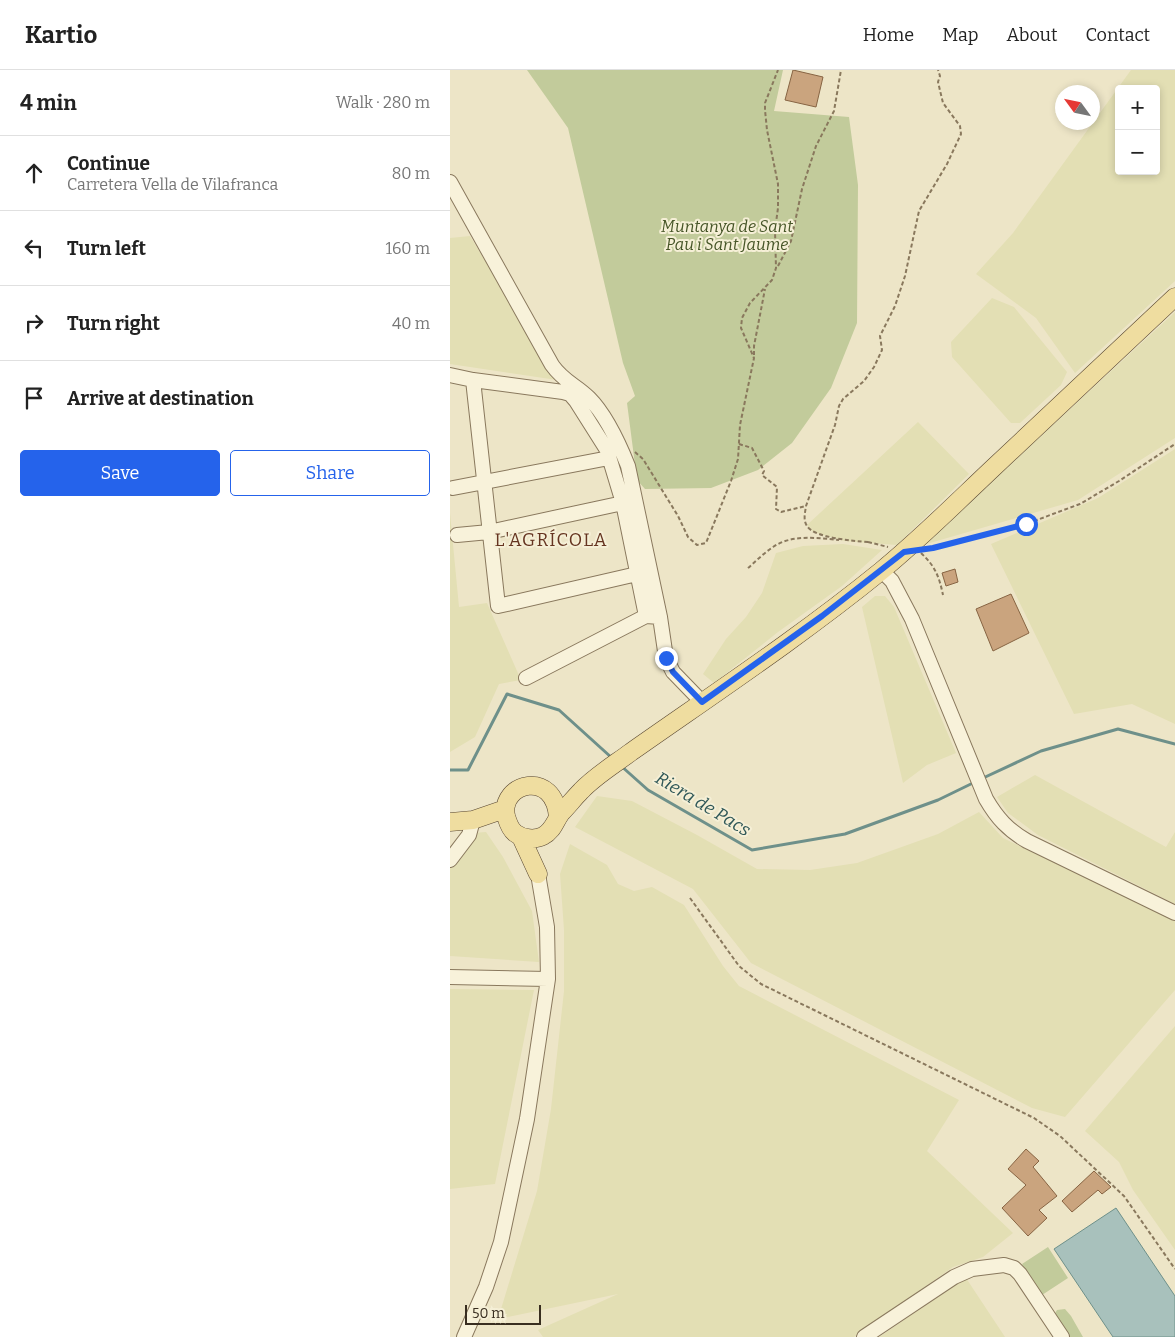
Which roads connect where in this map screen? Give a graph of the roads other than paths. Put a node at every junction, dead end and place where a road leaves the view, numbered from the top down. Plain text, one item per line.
1 (450, 182) edge
2 (1175, 297) edge
3 (450, 375) edge
4 (473, 380) junction
5 (609, 458) junction
6 (486, 482) junction
7 (453, 488) dead end
8 (623, 502) junction
9 (489, 532) junction
10 (457, 535) dead end
11 (882, 570) junction
12 (637, 574) junction
13 (646, 616) junction
14 (660, 617) junction
15 (526, 678) dead end
16 (702, 702) junction
17 (582, 790) junction
18 (553, 796) junction
19 (505, 809) junction
20 (558, 818) junction
21 (473, 820) junction
22 (450, 822) edge
23 (515, 832) junction
24 (543, 836) junction
25 (450, 860) edge
26 (538, 874) junction
27 (1175, 913) edge
28 (450, 977) edge
29 (548, 979) junction
30 (464, 1337) edge
31 (864, 1337) edge
32 (1062, 1337) edge

1 - 14 street
2 - 11 main road
3 - 4 street
4 - 5 street
4 - 6 street
5 - 6 street
5 - 8 street
6 - 7 street
6 - 9 street
8 - 9 street
8 - 12 street
9 - 10 street
9 - 12 street
11 - 16 main road
11 - 27 street
12 - 13 street
13 - 14 street
13 - 15 street
14 - 16 street
16 - 17 main road
17 - 18 main road
17 - 20 main road
18 - 19 main road
18 - 20 main road
19 - 21 main road
19 - 23 main road
20 - 24 main road
21 - 22 main road
21 - 23 main road
21 - 25 street
23 - 24 main road
23 - 26 main road
24 - 26 main road
26 - 29 street
28 - 29 street
29 - 30 street
31 - 32 street

